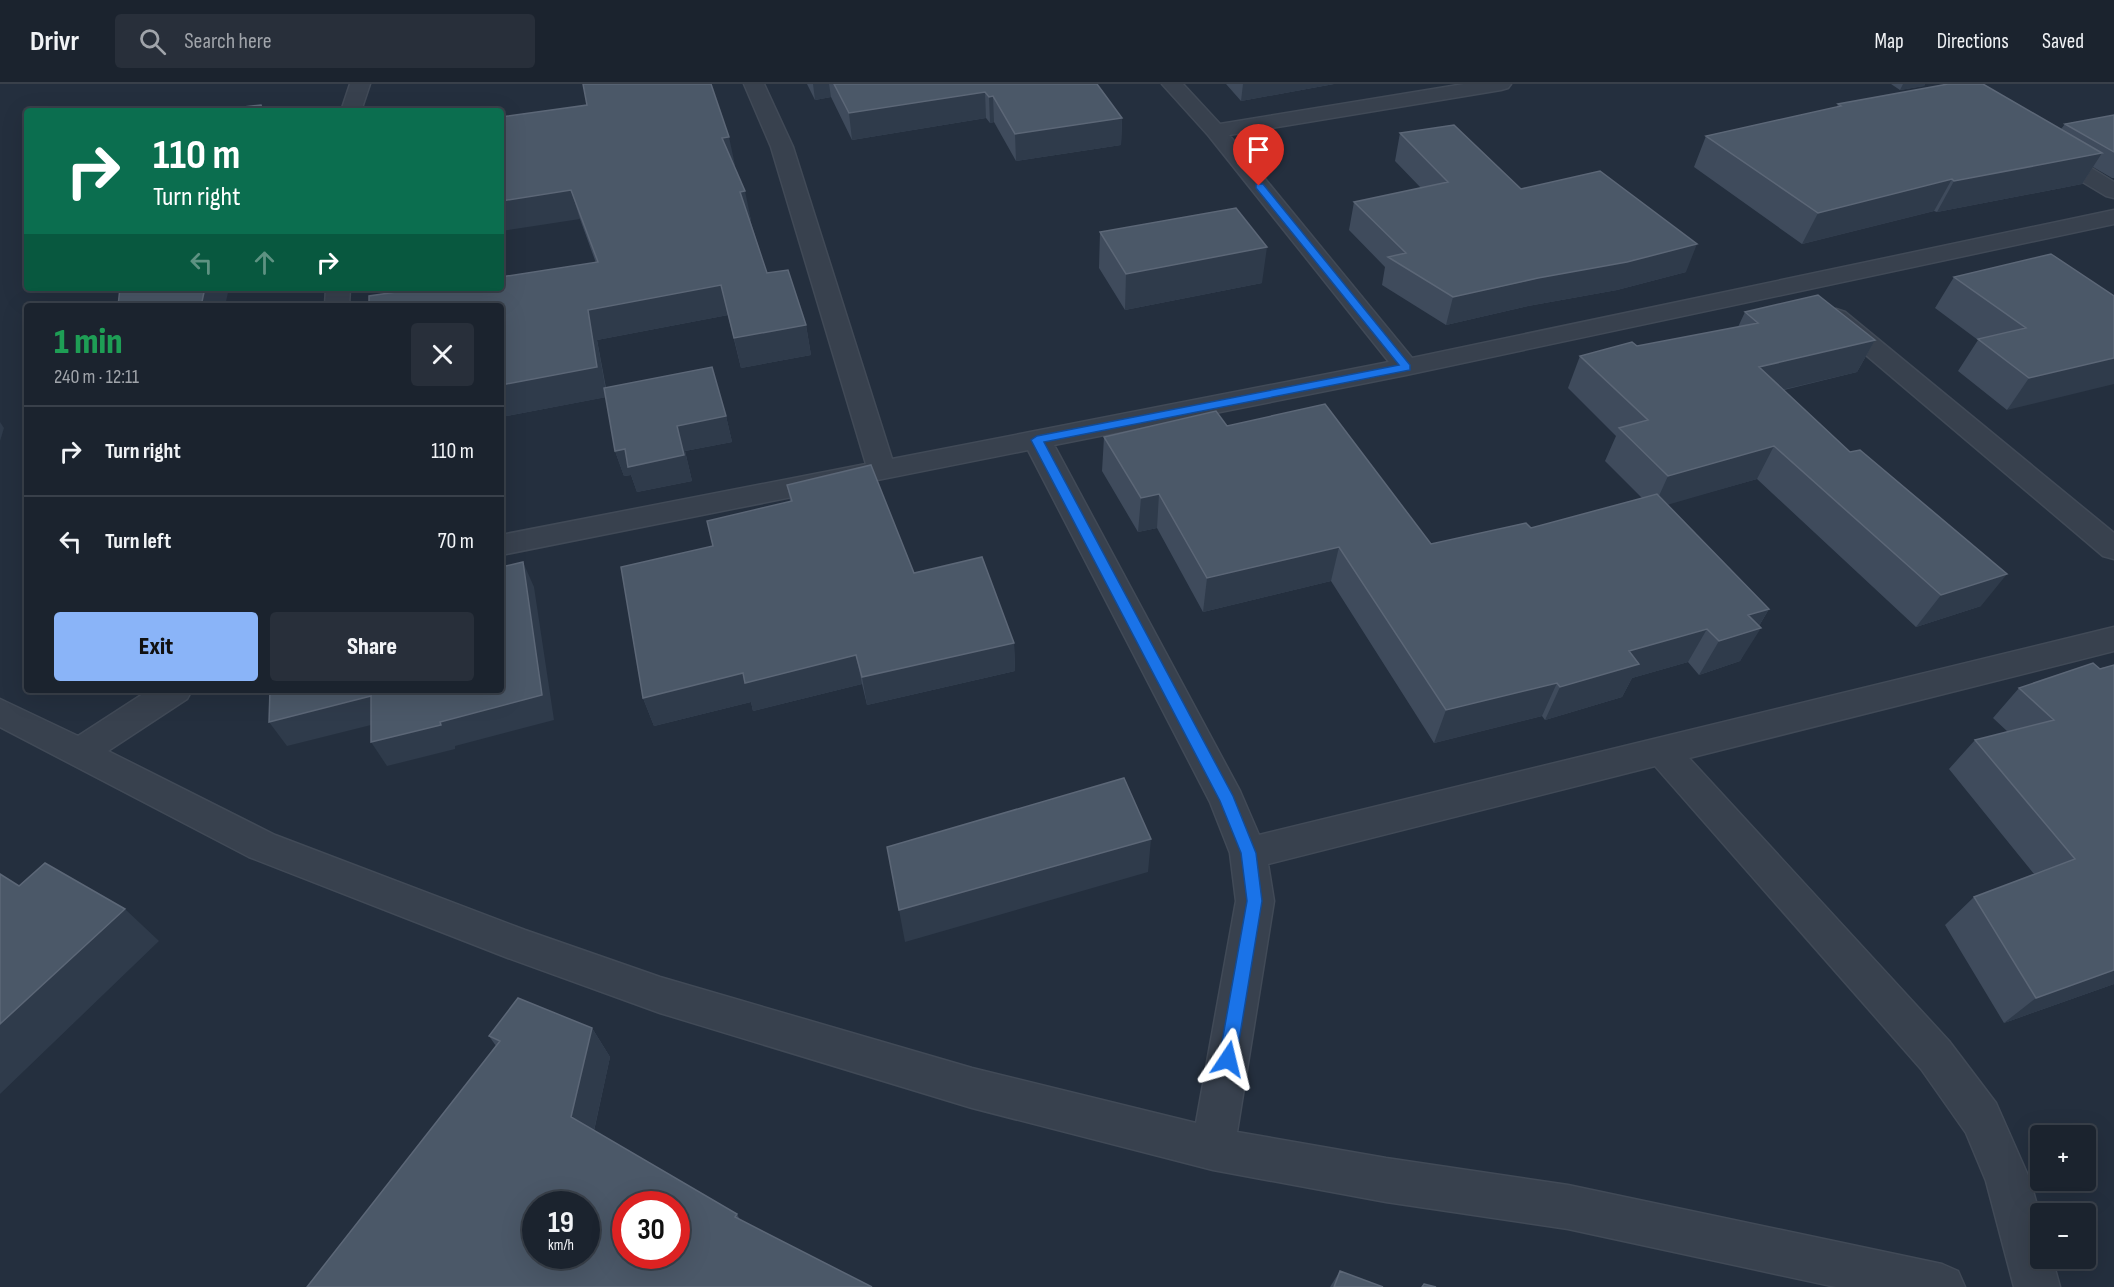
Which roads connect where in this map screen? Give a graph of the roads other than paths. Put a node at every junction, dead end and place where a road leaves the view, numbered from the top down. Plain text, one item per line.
1 (360, 84) edge
2 (754, 84) edge
3 (1172, 84) edge
4 (1501, 84) edge
5 (352, 108) edge
6 (1215, 131) junction
7 (2035, 143) edge
8 (2114, 191) edge
9 (2114, 217) edge
10 (1798, 285) junction
11 (1406, 367) junction
12 (1037, 440) junction
13 (882, 471) junction
14 (504, 544) edge
15 (2114, 549) edge
16 (2114, 639) edge
17 (170, 693) edge
18 (0, 712) edge
19 (1662, 750) junction
20 (79, 753) junction
21 (1248, 853) junction
22 (1213, 1149) junction
23 (1942, 1287) edge
24 (2037, 1287) edge

1 - 5 street
2 - 13 street
3 - 6 street
4 - 6 street
6 - 11 street
7 - 8 street
9 - 10 street
10 - 11 street
10 - 15 street
11 - 12 street
12 - 13 street
12 - 21 street
13 - 14 street
16 - 19 street
17 - 20 street
18 - 20 street
19 - 21 street
19 - 24 street
20 - 22 street
21 - 22 street
22 - 23 street

